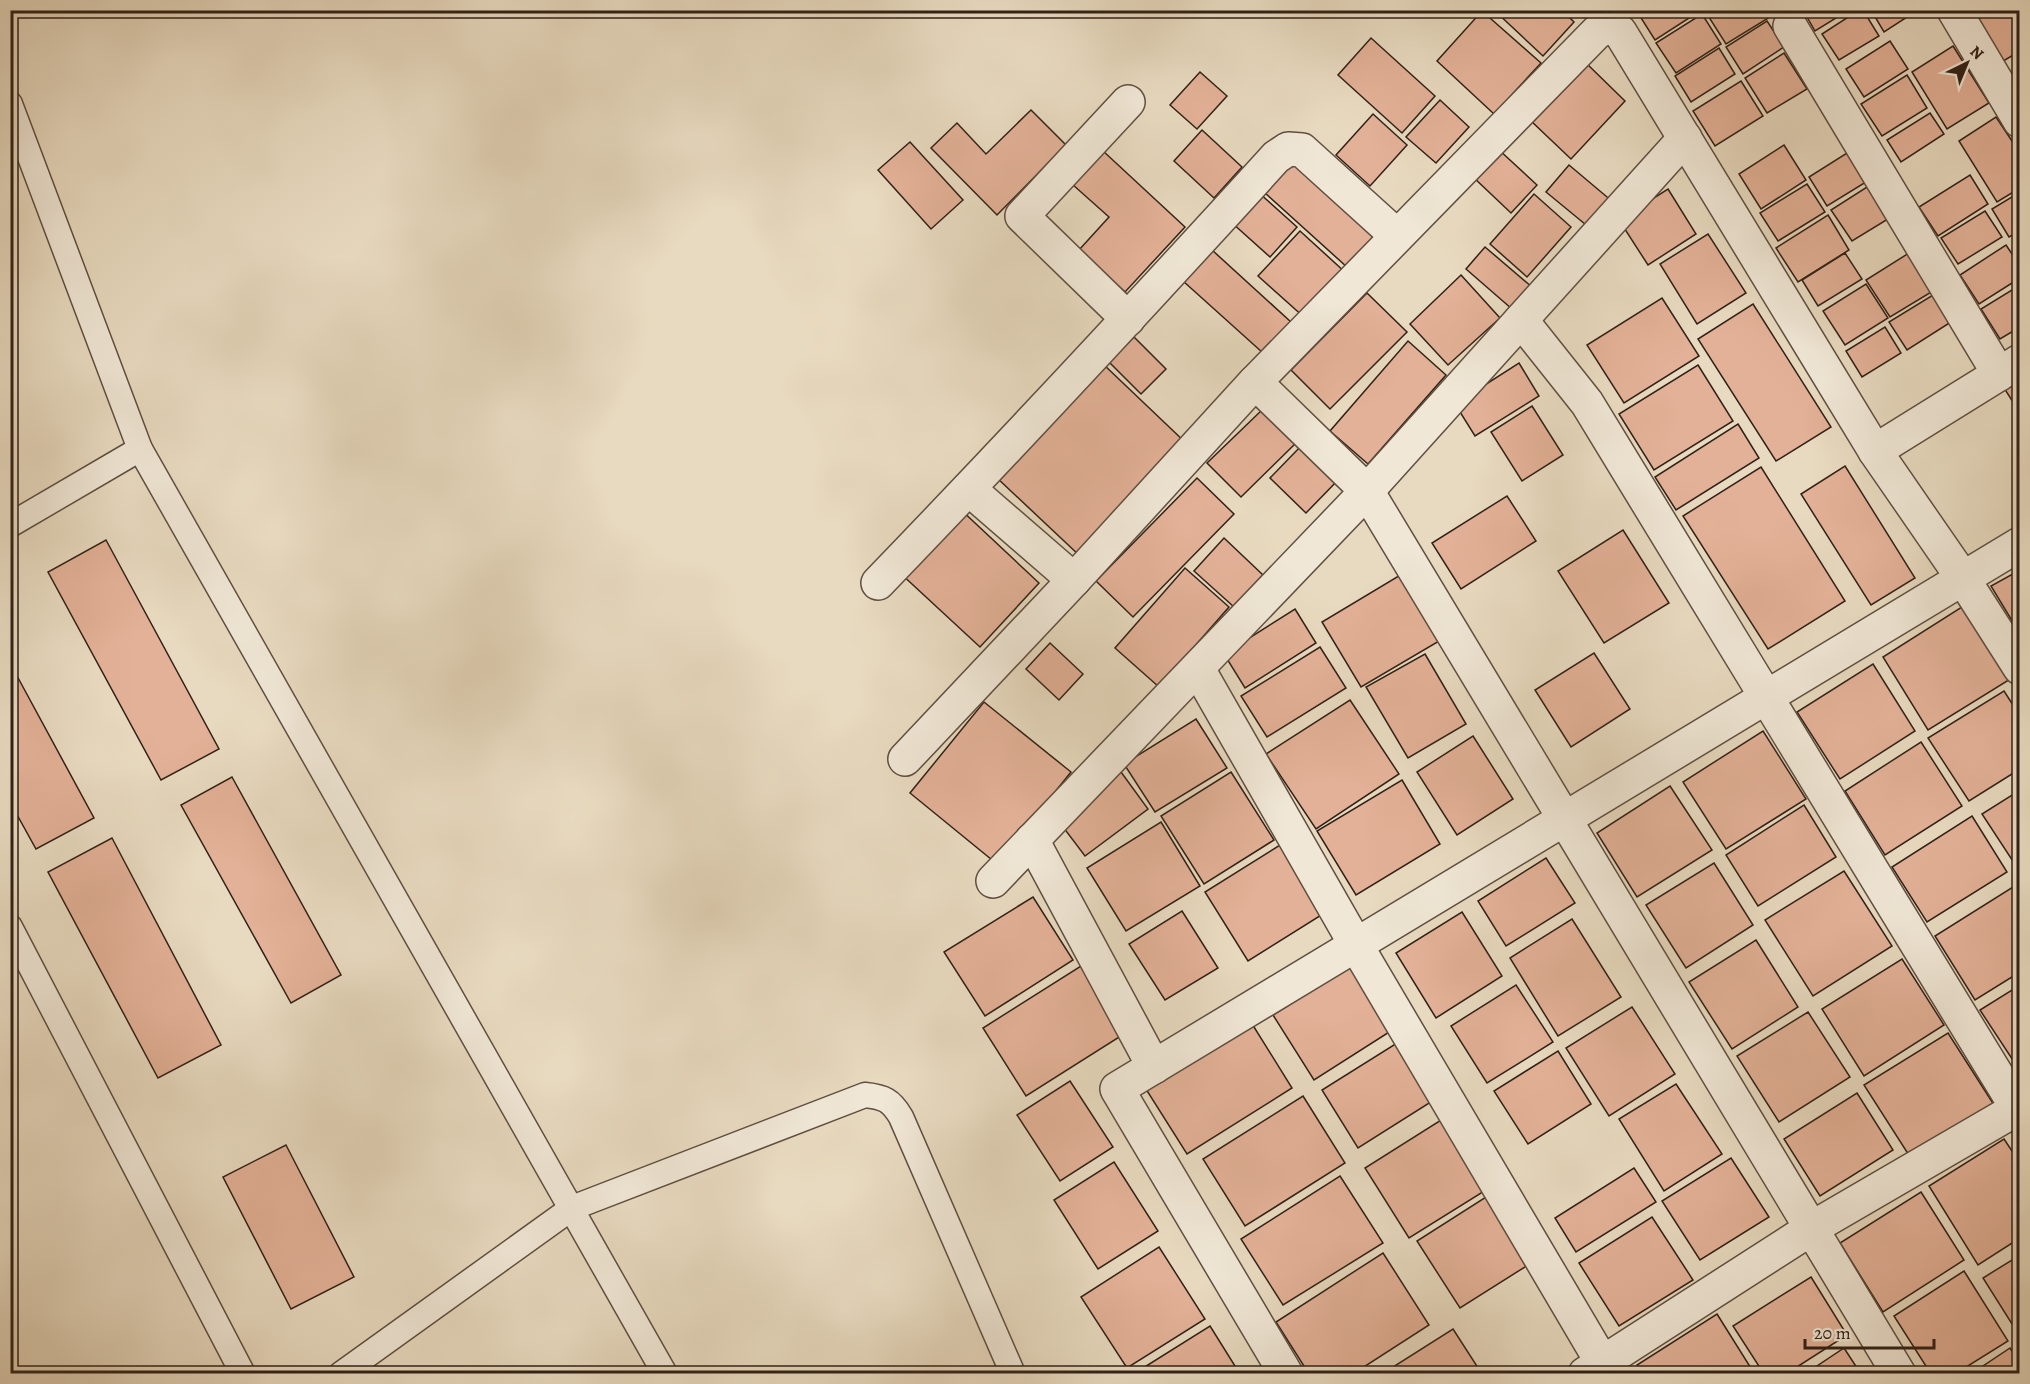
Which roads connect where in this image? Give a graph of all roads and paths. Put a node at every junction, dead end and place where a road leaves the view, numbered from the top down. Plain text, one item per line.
1 (1954, 10) edge
2 (1790, 26) dead end
3 (1128, 102) dead end
4 (10, 104) edge
5 (2019, 121) edge
6 (1685, 138) junction
7 (1397, 236) junction
8 (1128, 319) junction
9 (1521, 320) junction
10 (2009, 368) edge
11 (1255, 382) junction
12 (140, 449) junction
13 (1875, 452) junction
14 (969, 489) junction
15 (1367, 491) junction
16 (10, 525) edge
17 (2019, 544) edge
18 (1962, 577) junction
19 (1074, 580) junction
20 (878, 583) dead end
21 (2019, 668) edge
22 (1198, 669) junction
23 (1766, 698) junction
24 (905, 759) dead end
25 (1566, 819) junction
26 (1032, 840) junction
27 (993, 881) dead end
28 (10, 927) edge
29 (1356, 945) junction
30 (1154, 1067) junction
31 (2019, 1110) edge
32 (572, 1208) junction
33 (1812, 1228) junction
34 (1599, 1370) edge
35 (243, 1374) edge
36 (341, 1374) edge
37 (665, 1374) edge
38 (1013, 1374) edge
39 (1286, 1374) edge
40 (1899, 1374) edge

1 - 5 street
2 - 10 street
3 - 8 street
4 - 12 lane
6 - 7 street
6 - 9 street
6 - 13 street
7 - 8 street
7 - 11 street
8 - 14 street
9 - 15 street
9 - 23 street
10 - 13 street
11 - 15 street
11 - 19 street
12 - 16 lane
12 - 32 lane
13 - 18 street
14 - 19 street
14 - 20 street
15 - 22 street
15 - 25 street
17 - 18 street
18 - 21 street
18 - 23 street
19 - 24 street
22 - 26 street
22 - 29 street
23 - 25 street
23 - 31 street
25 - 29 street
25 - 33 street
26 - 27 street
26 - 30 street
28 - 35 lane
29 - 30 street
29 - 34 street
30 - 39 street
31 - 33 street
32 - 36 lane
32 - 37 lane
32 - 38 lane
33 - 34 street
33 - 40 street

